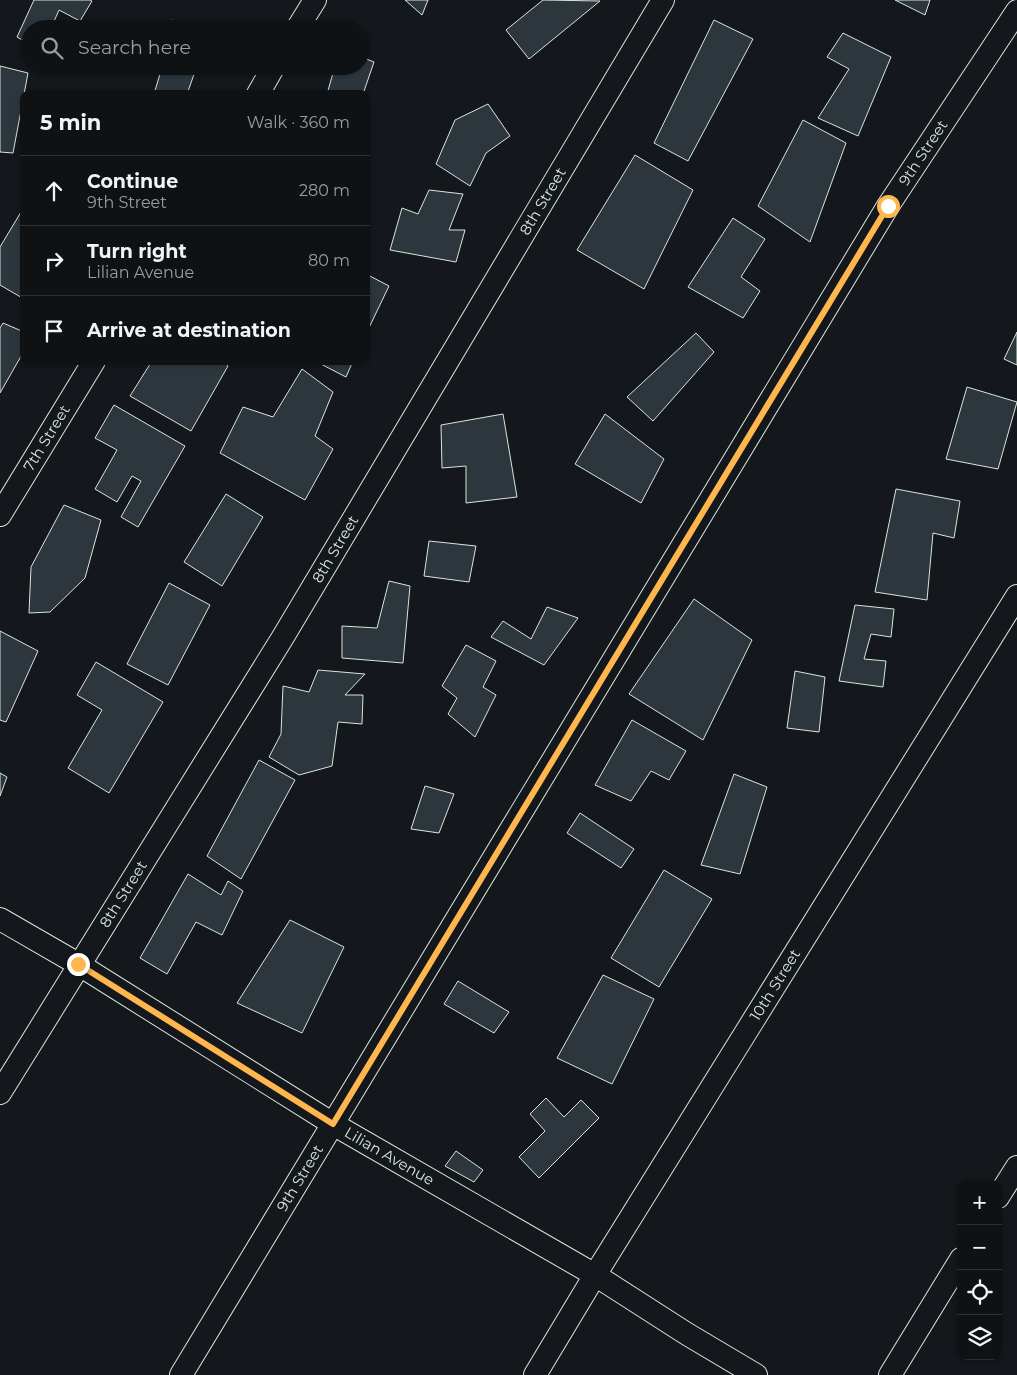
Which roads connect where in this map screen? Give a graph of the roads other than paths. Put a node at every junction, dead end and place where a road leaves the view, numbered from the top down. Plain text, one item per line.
1 (315, 0) edge
2 (664, 0) edge
3 (1017, 11) edge
4 (303, 20) edge
5 (269, 75) edge
6 (260, 90) edge
7 (92, 365) edge
8 (0, 515) edge
9 (1017, 596) edge
10 (0, 919) edge
11 (78, 964) junction
12 (0, 1093) edge
13 (333, 1124) junction
14 (1017, 1166) edge
15 (1002, 1190) edge
16 (957, 1266) edge
17 (595, 1275) junction
18 (180, 1375) edge
19 (534, 1375) edge
20 (756, 1375) edge
21 (890, 1375) edge

1 - 4 street
2 - 11 street, 8th Street
3 - 13 street, 9th Street
5 - 6 street
7 - 8 street, 7th Street
9 - 17 street, 10th Street
10 - 11 street, Lilian Avenue
11 - 12 street, 8th Street
11 - 13 street, Lilian Avenue
13 - 17 street, Lilian Avenue
13 - 18 street, 9th Street
14 - 15 street
16 - 21 street
17 - 19 street, 10th Street
17 - 20 street, Lilian Avenue

